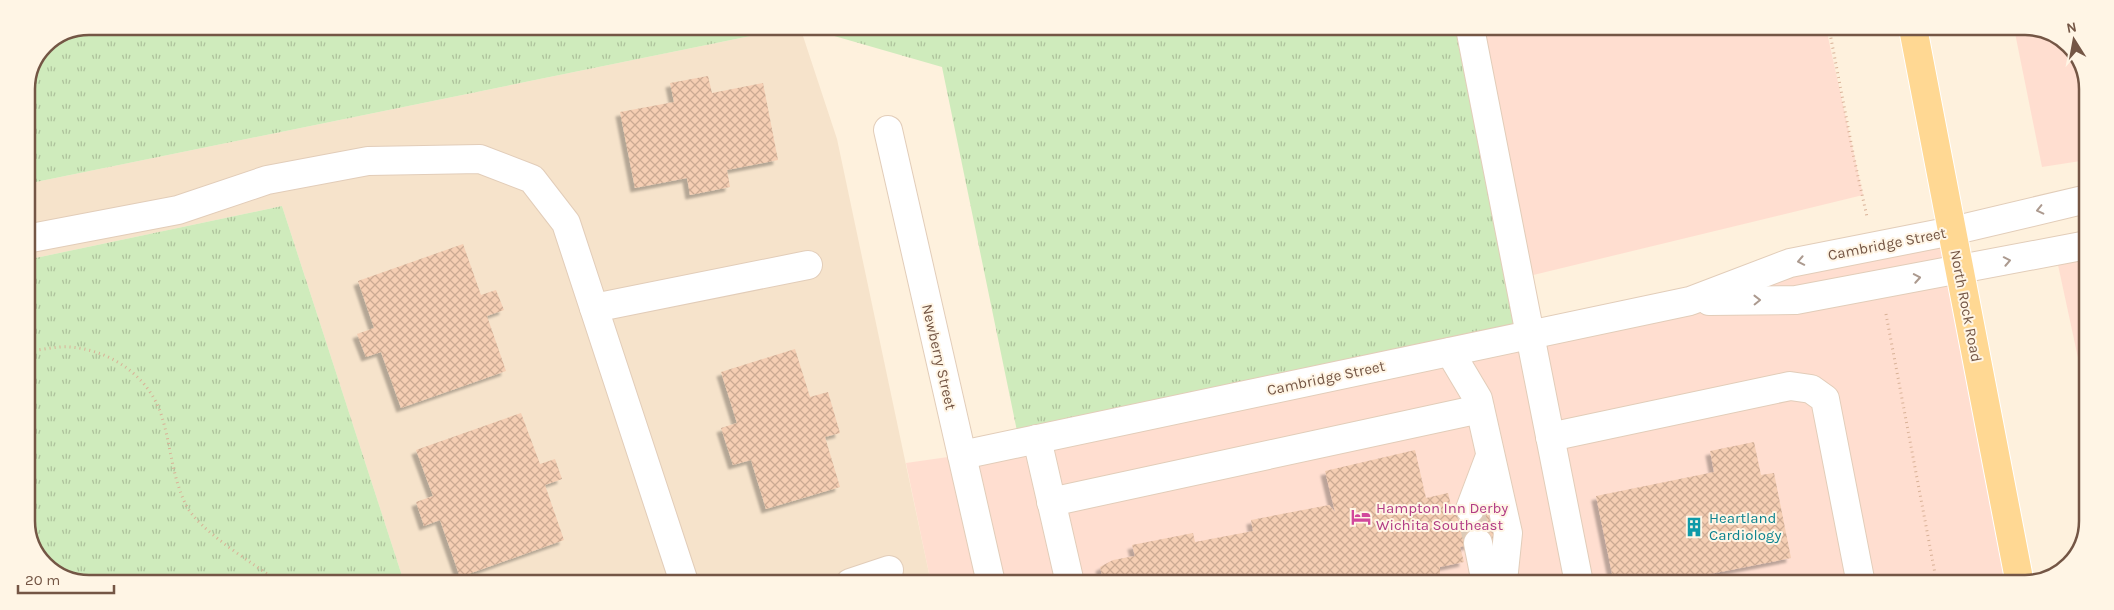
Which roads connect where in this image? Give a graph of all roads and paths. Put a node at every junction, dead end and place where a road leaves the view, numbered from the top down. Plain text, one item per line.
1 (1471, 35) edge
2 (1830, 35) edge
3 (1914, 35) edge
4 (888, 130) dead end
5 (1863, 195) dead end
6 (2079, 201) edge
7 (1952, 231) junction
8 (35, 237) edge
9 (2079, 247) edge
10 (808, 265) dead end
11 (1960, 270) junction
12 (1690, 301) junction
13 (594, 308) junction
14 (1888, 324) dead end
15 (1530, 335) junction
16 (35, 350) edge
17 (1450, 352) junction
18 (1480, 409) junction
19 (1550, 437) junction
20 (1037, 439) junction
21 (962, 455) junction
22 (1490, 456) junction
23 (1051, 502) junction
24 (1470, 509) tunnel mouth
25 (1478, 543) tunnel mouth
26 (889, 570) dead end
27 (270, 575) edge
28 (682, 575) edge
29 (873, 575) edge
30 (989, 575) edge
31 (1068, 575) edge
32 (1484, 575) edge
33 (1504, 575) edge
34 (1577, 575) edge
35 (1859, 575) edge
36 (1935, 575) edge
37 (2018, 575) edge

1 - 15 street
2 - 5 path
3 - 7 main road, North Rock Road
4 - 21 street, Newberry Street
6 -> 7 street, Cambridge Street
7 - 11 main road, North Rock Road
7 -> 12 street, Cambridge Street
8 - 13 street
11 -> 9 street, Cambridge Street
10 - 13 street
12 -> 11 street, Cambridge Street
11 - 37 main road, North Rock Road
12 - 15 street, Cambridge Street
13 - 28 street
14 - 36 path
15 - 17 street, Cambridge Street
15 - 19 street
16 - 27 path
17 - 18 street
17 - 20 street, Cambridge Street
18 - 22 street
18 - 23 street
19 - 34 street
19 - 35 street
20 - 21 street, Cambridge Street
20 - 23 street
21 - 30 street, Newberry Street
22 - 24 street
22 - 33 street
23 - 31 street
25 - 32 street
26 - 29 street

